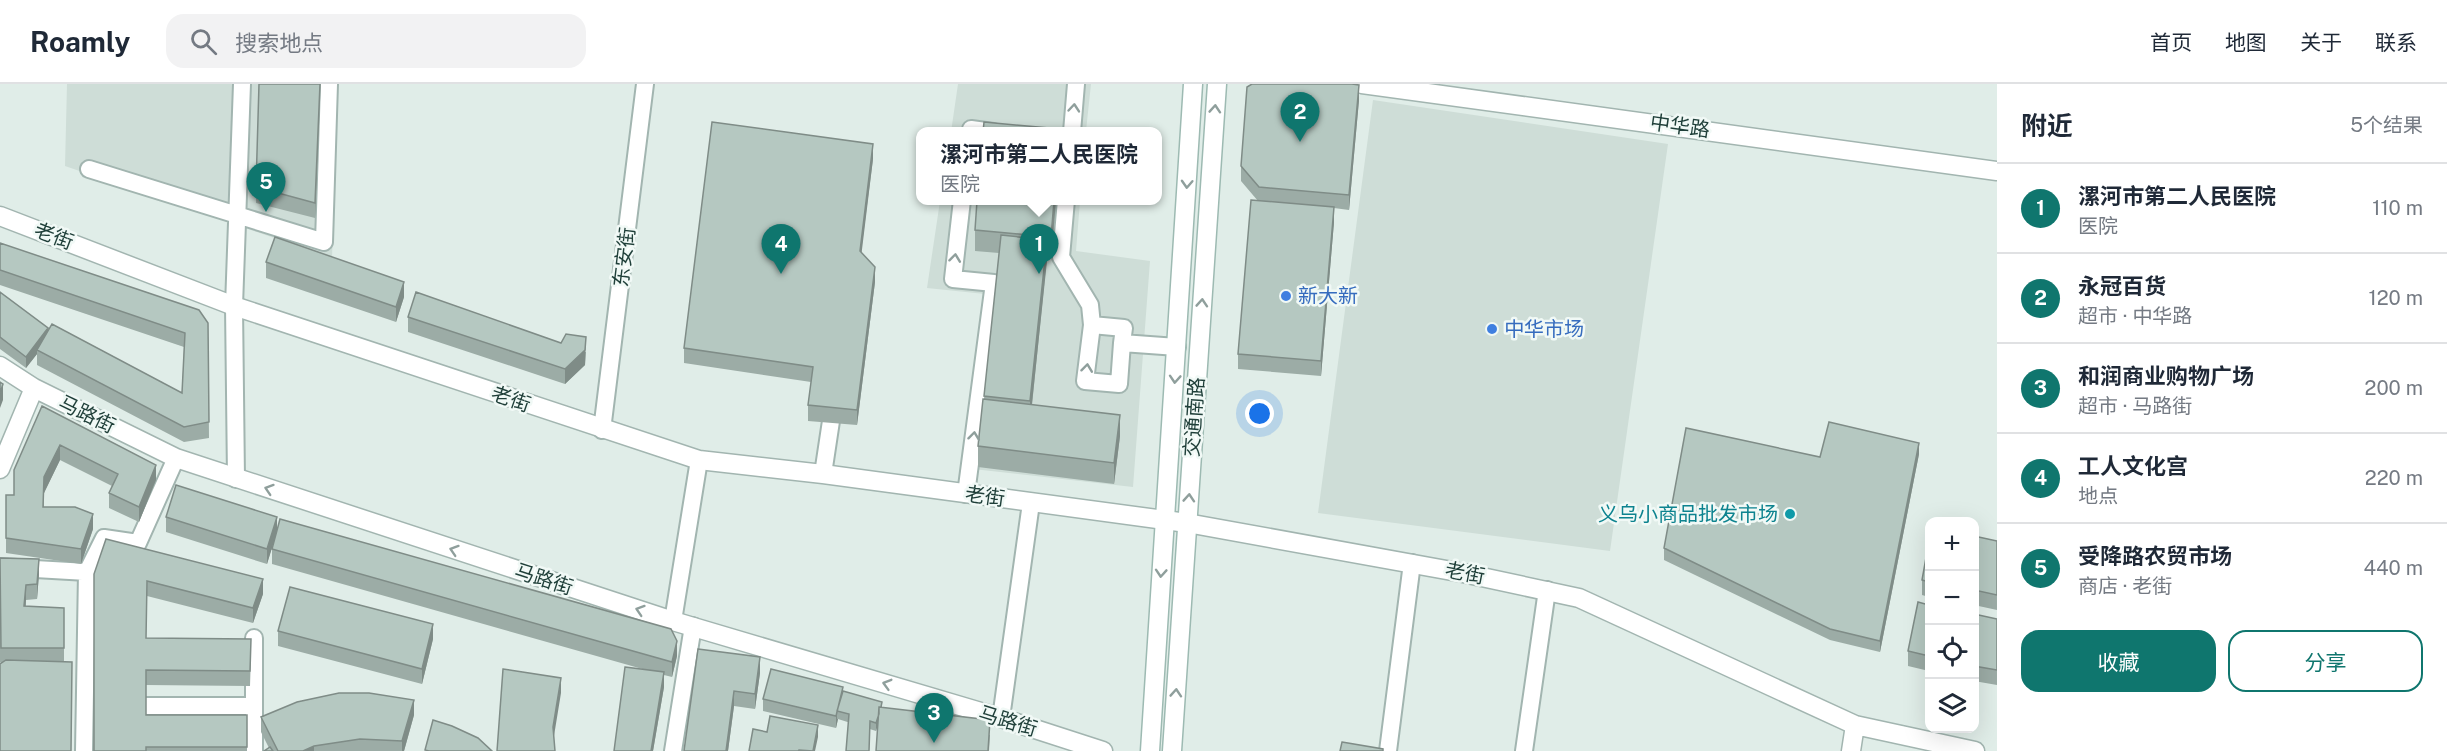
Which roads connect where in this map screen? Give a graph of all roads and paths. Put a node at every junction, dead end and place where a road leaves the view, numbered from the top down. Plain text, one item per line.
1 (242, 84) edge
2 (329, 84) edge
3 (645, 84) edge
4 (1076, 84) edge
5 (1193, 84) edge
6 (1217, 84) edge
7 (1362, 84) edge
8 (1072, 127) edge
9 (89, 169) dead end
10 (1997, 171) edge
11 (962, 205) edge
12 (1066, 205) edge
13 (237, 215) junction
14 (0, 216) edge
15 (234, 306) junction
16 (1092, 325) junction
17 (1122, 343) junction
18 (1177, 347) junction
19 (0, 366) edge
20 (837, 381) edge
21 (34, 388) junction
22 (602, 430) junction
23 (176, 458) junction
24 (699, 460) junction
25 (0, 468) edge
26 (823, 474) junction
27 (237, 479) junction
28 (966, 494) junction
29 (1031, 502) junction
30 (1164, 520) junction
31 (1187, 523) junction
32 (1412, 563) junction
33 (0, 567) edge
34 (87, 572) junction
35 (1547, 590) junction
36 (673, 621) junction
37 (693, 626) junction
38 (254, 638) dead end
39 (85, 705) junction
40 (254, 706) junction
41 (1001, 718) junction
42 (1855, 726) junction
43 (84, 751) edge
44 (254, 751) edge
45 (673, 751) edge
46 (1103, 751) edge
47 (1149, 751) edge
48 (1172, 751) edge
49 (1388, 751) edge
50 (1524, 751) edge
51 (1851, 751) edge
52 (1975, 751) edge

1 - 13 street
2 - 13 street
3 - 22 street, 东安街
8 -> 4 street
5 -> 18 street, 交通南路
31 -> 6 street, 交通南路
7 - 10 street, 中华路
9 - 13 street
28 -> 11 street
12 - 16 street
13 - 15 street
14 - 15 street, 老街
15 - 22 street, 老街
15 - 27 street
16 - 17 street
17 -> 16 street
17 - 18 street
18 -> 30 street, 交通南路
19 - 21 street, 马路街
20 - 26 street
21 - 23 street, 马路街
21 - 25 street
22 - 24 street, 老街
23 - 27 street, 马路街
23 - 34 street
24 - 26 street, 老街
24 - 36 street
26 - 28 street, 老街
36 -> 27 street, 马路街
28 - 29 street, 老街
29 - 30 street, 老街
29 - 41 street
30 - 31 street, 老街
30 -> 47 street, 交通南路
31 - 32 street, 老街
48 -> 31 street, 交通南路
32 - 35 street, 老街
32 - 49 street
33 - 34 street
34 - 39 street
35 - 42 street, 老街
35 - 50 street
36 - 37 street, 马路街
41 -> 37 street, 马路街
37 - 45 street
38 - 40 street
39 - 40 street
39 - 43 street
40 - 44 street
41 - 46 street, 马路街
42 - 51 street
42 - 52 street, 老街

